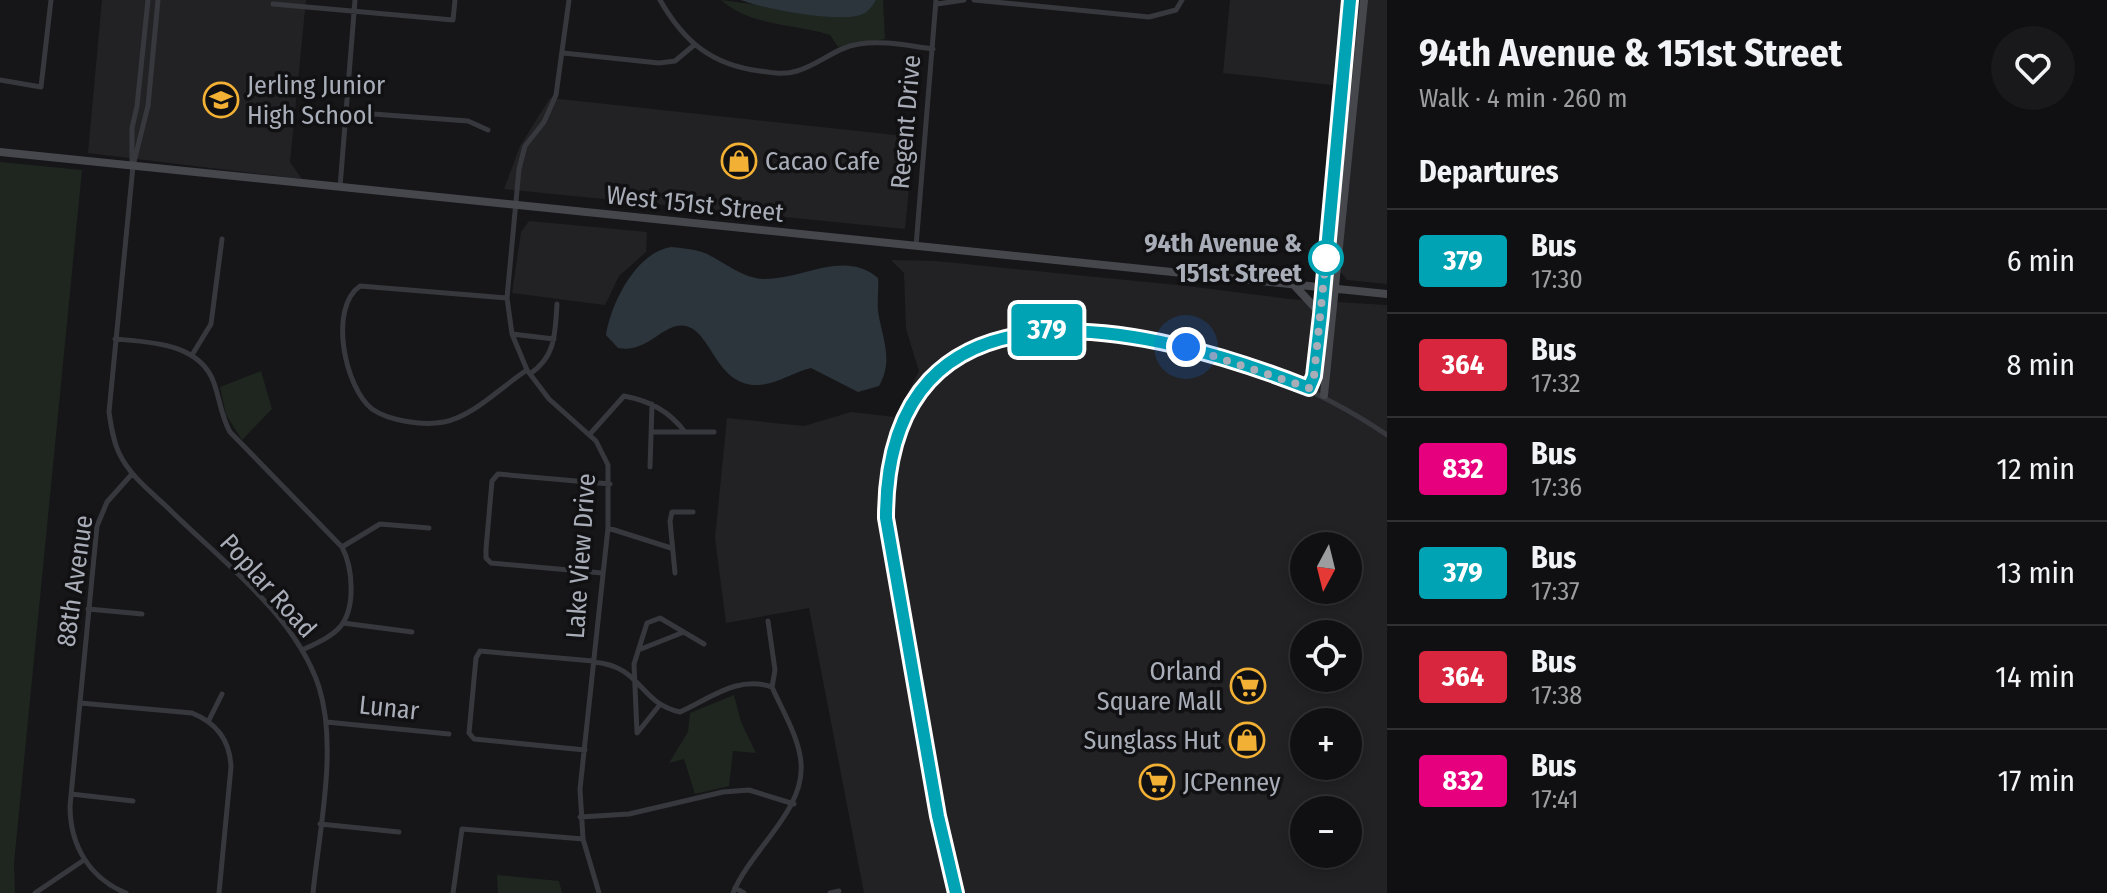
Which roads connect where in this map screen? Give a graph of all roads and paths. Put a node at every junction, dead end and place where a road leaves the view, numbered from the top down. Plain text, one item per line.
1 (51, 0) edge
2 (148, 0) edge
3 (158, 0) edge
4 (355, 0) edge
5 (455, 0) edge
6 (569, 0) edge
7 (660, 0) edge
8 (964, 0) edge
9 (974, 0) edge
10 (1182, 0) edge
11 (1350, 0) edge
12 (1364, 0) edge
13 (937, 2) edge
14 (1030, 3) edge
15 (273, 4) dead end
16 (354, 10) junction
17 (693, 46) junction
18 (933, 49) junction
19 (563, 53) junction
20 (0, 80) edge
21 (346, 112) junction
22 (488, 130) dead end
23 (0, 152) edge
24 (133, 166) junction
25 (340, 188) junction
26 (513, 206) junction
27 (222, 239) dead end
28 (916, 247) junction
29 (1293, 285) junction
30 (1323, 288) junction
31 (1335, 289) junction
32 (1387, 294) edge
33 (507, 298) junction
34 (557, 304) dead end
35 (1321, 315) junction
36 (512, 334) junction
37 (115, 339) junction
38 (554, 339) junction
39 (192, 355) junction
40 (528, 372) junction
41 (1309, 388) junction
42 (1324, 395) junction
43 (652, 404) junction
44 (651, 432) junction
45 (685, 432) junction
46 (714, 432) dead end
47 (590, 434) junction
48 (1387, 435) edge
49 (650, 467) dead end
50 (132, 474) junction
51 (610, 484) junction
52 (693, 512) dead end
53 (429, 528) dead end
54 (608, 528) junction
55 (342, 547) junction
56 (672, 548) junction
57 (602, 573) junction
58 (675, 573) dead end
59 (88, 609) junction
60 (142, 614) dead end
61 (768, 621) dead end
62 (343, 623) junction
63 (684, 631) junction
64 (412, 632) dead end
65 (704, 644) dead end
66 (302, 650) junction
67 (641, 650) junction
68 (593, 661) junction
69 (633, 677) junction
70 (772, 687) junction
71 (222, 694) dead end
72 (80, 703) junction
73 (658, 707) junction
74 (209, 720) junction
75 (326, 722) junction
76 (449, 734) dead end
77 (585, 750) junction
78 (71, 794) junction
79 (133, 801) dead end
80 (794, 804) junction
81 (580, 817) junction
82 (320, 824) junction
83 (399, 832) dead end
84 (583, 839) junction
85 (84, 860) junction
86 (734, 891) edge
87 (839, 891) edge
88 (35, 893) edge
89 (126, 893) edge
90 (219, 893) edge
91 (313, 893) edge
92 (453, 893) edge
93 (599, 893) edge
94 (744, 893) edge
95 (830, 893) edge
96 (956, 893) edge

1 - 20 street
2 - 24 street
3 - 24 street
4 - 16 street
5 - 16 street
6 - 19 street, Lake View Drive
7 - 17 street
8 - 13 street
9 - 14 street
10 - 14 street
11 - 30 street
12 - 31 street
13 - 18 street, Regent Drive
15 - 16 street
16 - 21 street
17 - 18 street
17 - 19 street
18 - 28 street, Regent Drive
19 - 26 street, Lake View Drive
21 - 22 street
21 - 25 street
23 - 24 street, West 151st Street
24 - 25 street, West 151st Street
24 - 37 street
25 - 26 street, West 151st Street
26 - 28 street, West 151st Street
26 - 33 street, Lake View Drive
27 - 39 street
28 - 29 street, West 151st Street
29 - 30 street, West 151st Street
29 - 35 street
30 - 31 street, West 151st Street
30 - 35 street
31 - 32 street, West 151st Street
31 - 42 street
33 - 36 street, Lake View Drive
33 - 40 street
34 - 38 street
35 - 41 street
36 - 38 street
36 - 40 street, Lake View Drive
37 - 39 street
37 - 50 street
38 - 40 street
39 - 55 street
40 - 47 street, Lake View Drive
41 - 42 street
41 - 96 street
42 - 48 street
43 - 44 street
43 - 45 street
43 - 47 street
44 - 45 street
44 - 49 street
45 - 46 street
47 - 51 street, Lake View Drive
50 - 59 street, 88th Avenue
50 - 66 street, Poplar Road
51 - 54 street, Lake View Drive
51 - 57 street
52 - 56 street
53 - 55 street
54 - 56 street
54 - 57 street, Lake View Drive
55 - 62 street
56 - 58 street
57 - 68 street, Lake View Drive
59 - 60 street
59 - 72 street, 88th Avenue
61 - 70 street
62 - 64 street
62 - 66 street
63 - 65 street
63 - 67 street
63 - 67 street
66 - 75 street, Poplar Road
67 - 69 street
68 - 69 street
68 - 77 street, Lake View Drive
68 - 77 street
69 - 73 street
69 - 73 street
70 - 73 street
70 - 80 street
71 - 74 street
72 - 74 street
72 - 78 street, 88th Avenue
74 - 90 street
75 - 76 street, Lunar
75 - 82 street, Poplar Road
77 - 81 street, Lake View Drive
78 - 79 street
78 - 85 street, 88th Avenue
80 - 81 street
80 - 86 street
81 - 84 street, Lake View Drive
82 - 83 street
82 - 91 street, Poplar Road
84 - 92 street
84 - 93 street, Lake View Drive
85 - 88 street
85 - 89 street
86 - 94 street
87 - 95 street

